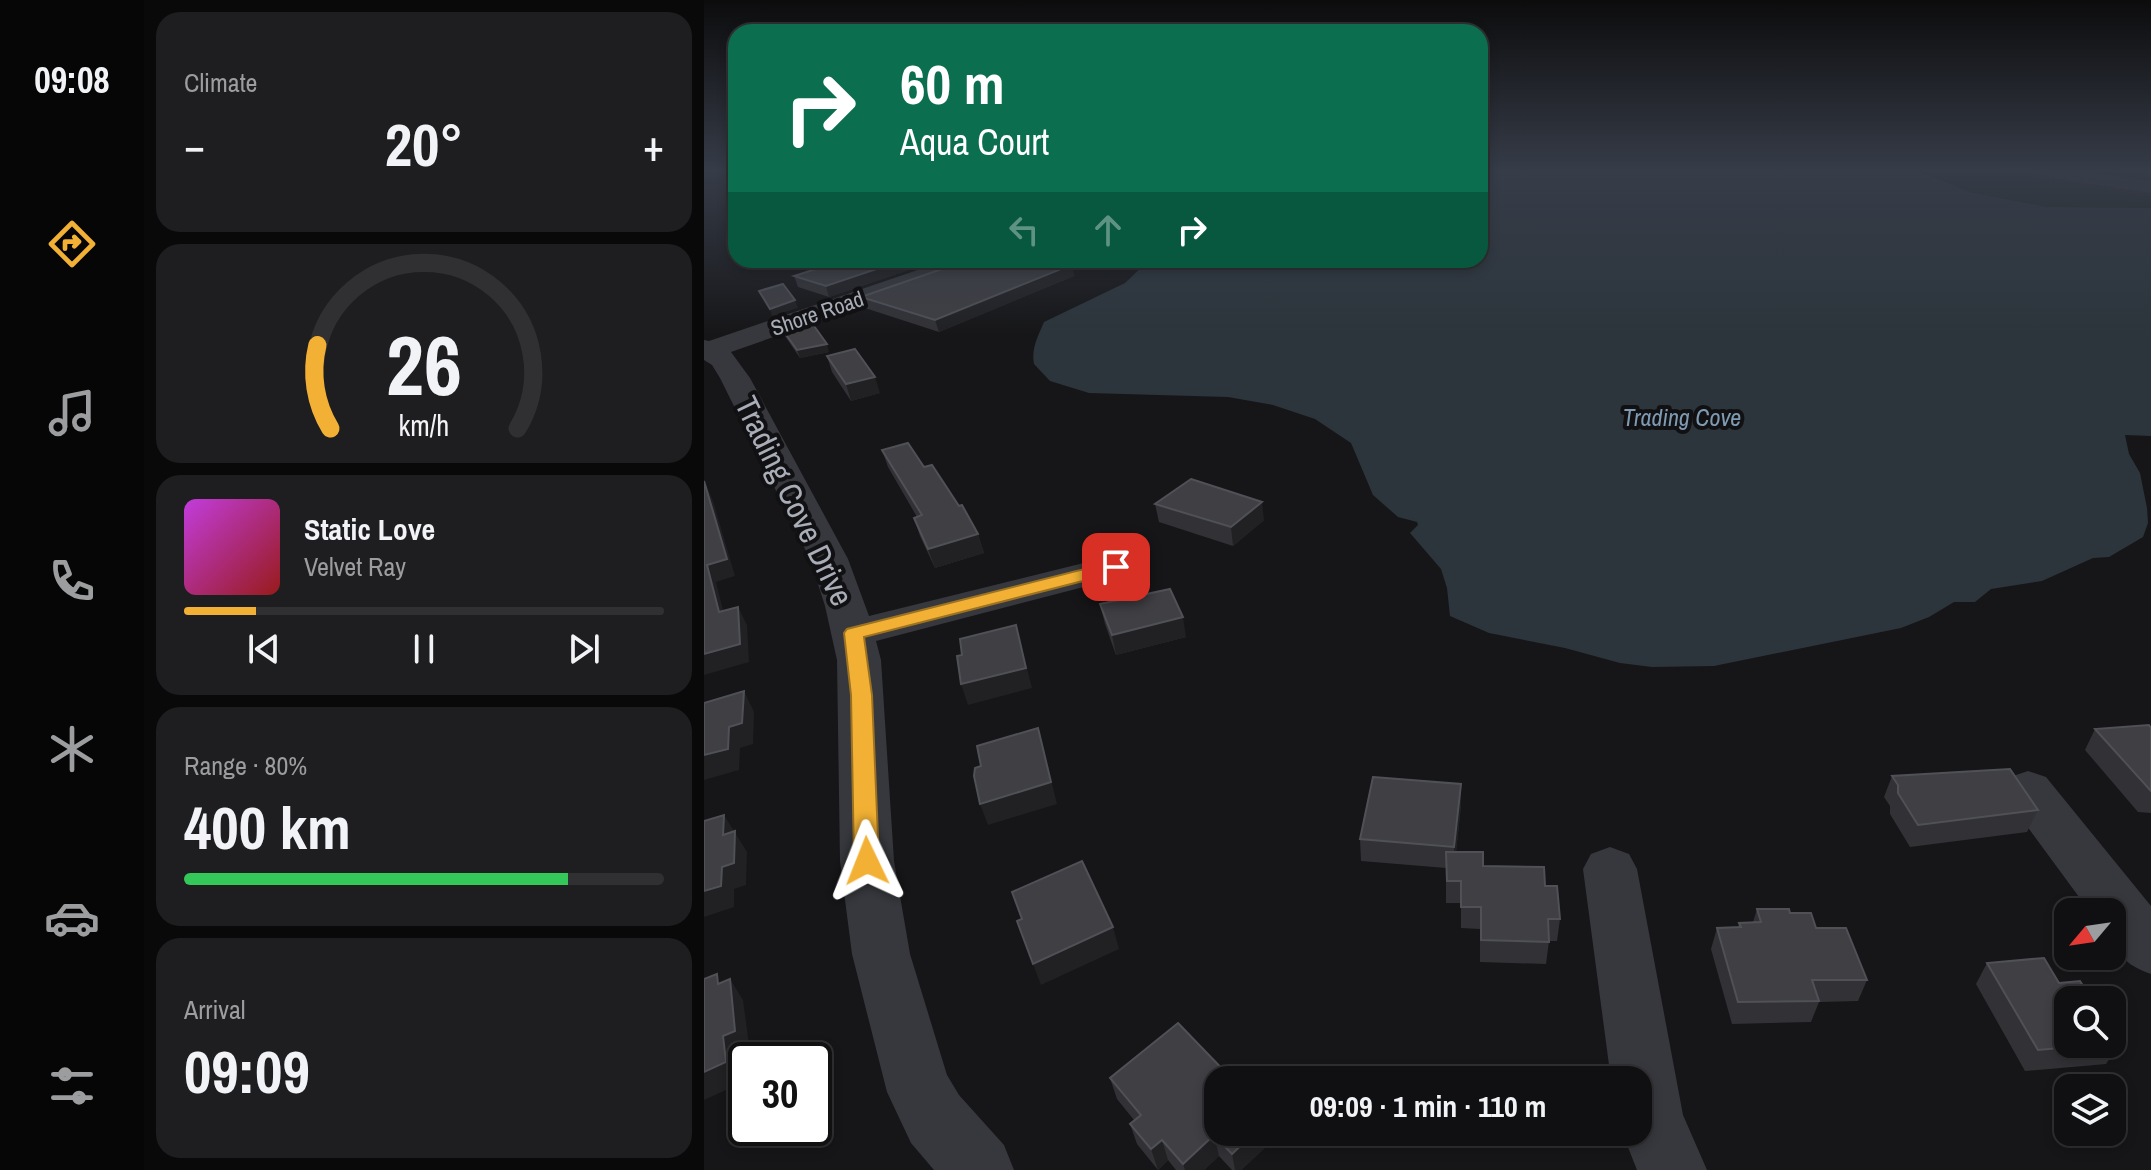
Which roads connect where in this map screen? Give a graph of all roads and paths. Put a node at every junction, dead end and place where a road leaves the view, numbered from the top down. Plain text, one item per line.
1 (946, 268) edge
2 (707, 349) edge
3 (1116, 567) dead end
4 (854, 633) junction
5 (2028, 790) edge
6 (1610, 869) dead end
7 (2151, 949) edge
8 (979, 1170) edge
9 (1672, 1170) edge

1 - 2 street, Shore Road
2 - 4 street, Trading Cove Drive
3 - 4 street
4 - 8 street, Trading Cove Drive
5 - 7 street
6 - 9 street

